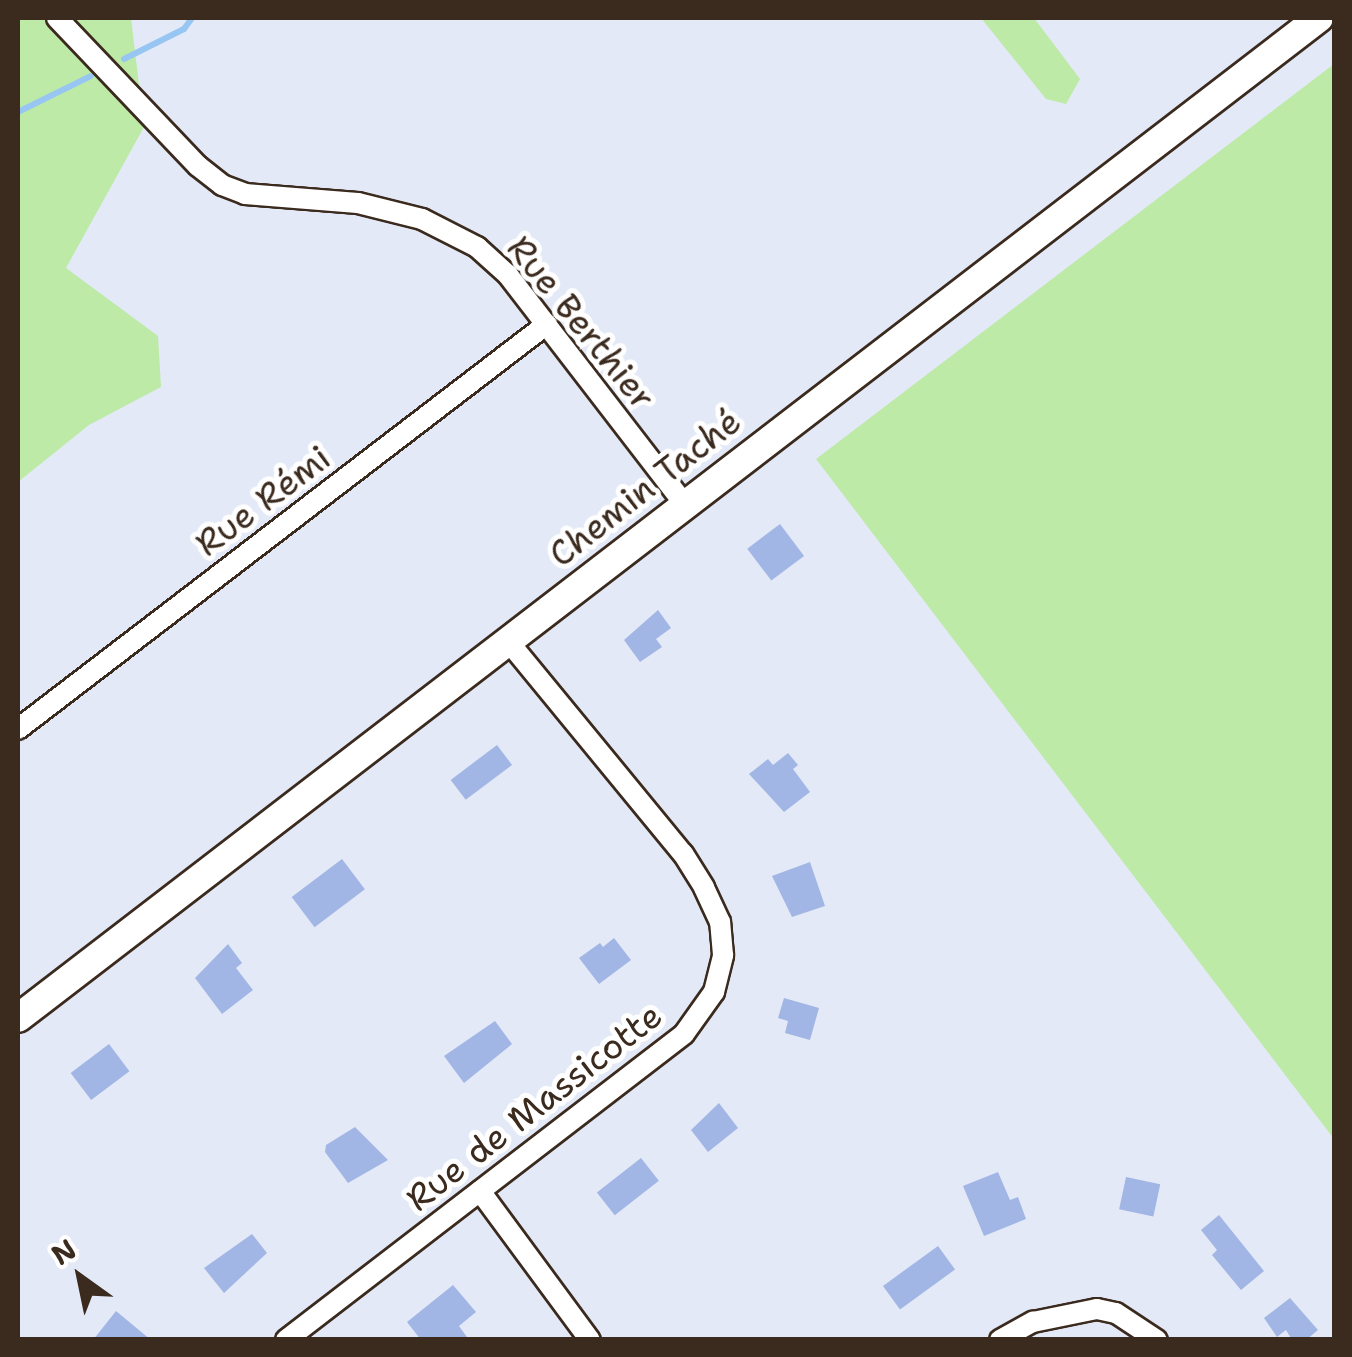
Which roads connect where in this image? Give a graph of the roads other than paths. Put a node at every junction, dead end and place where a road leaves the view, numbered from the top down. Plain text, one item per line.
1 (57, 18) edge
2 (1319, 18) edge
3 (547, 324) junction
4 (684, 504) junction
5 (509, 642) junction
6 (18, 728) edge
7 (20, 1013) edge
8 (480, 1191) junction
9 (286, 1340) edge
10 (590, 1340) edge
11 (1000, 1340) edge
12 (1156, 1340) edge

1 - 3 street, Rue Berthier
2 - 4 street, Chemin Taché
3 - 4 street, Rue Berthier
3 - 6 street, Rue Rémi
4 - 5 street, Chemin Taché
5 - 7 street, Chemin Taché
5 - 8 street, Rue de Massicotte
8 - 9 street, Rue de Massicotte
8 - 10 street
11 - 12 street

